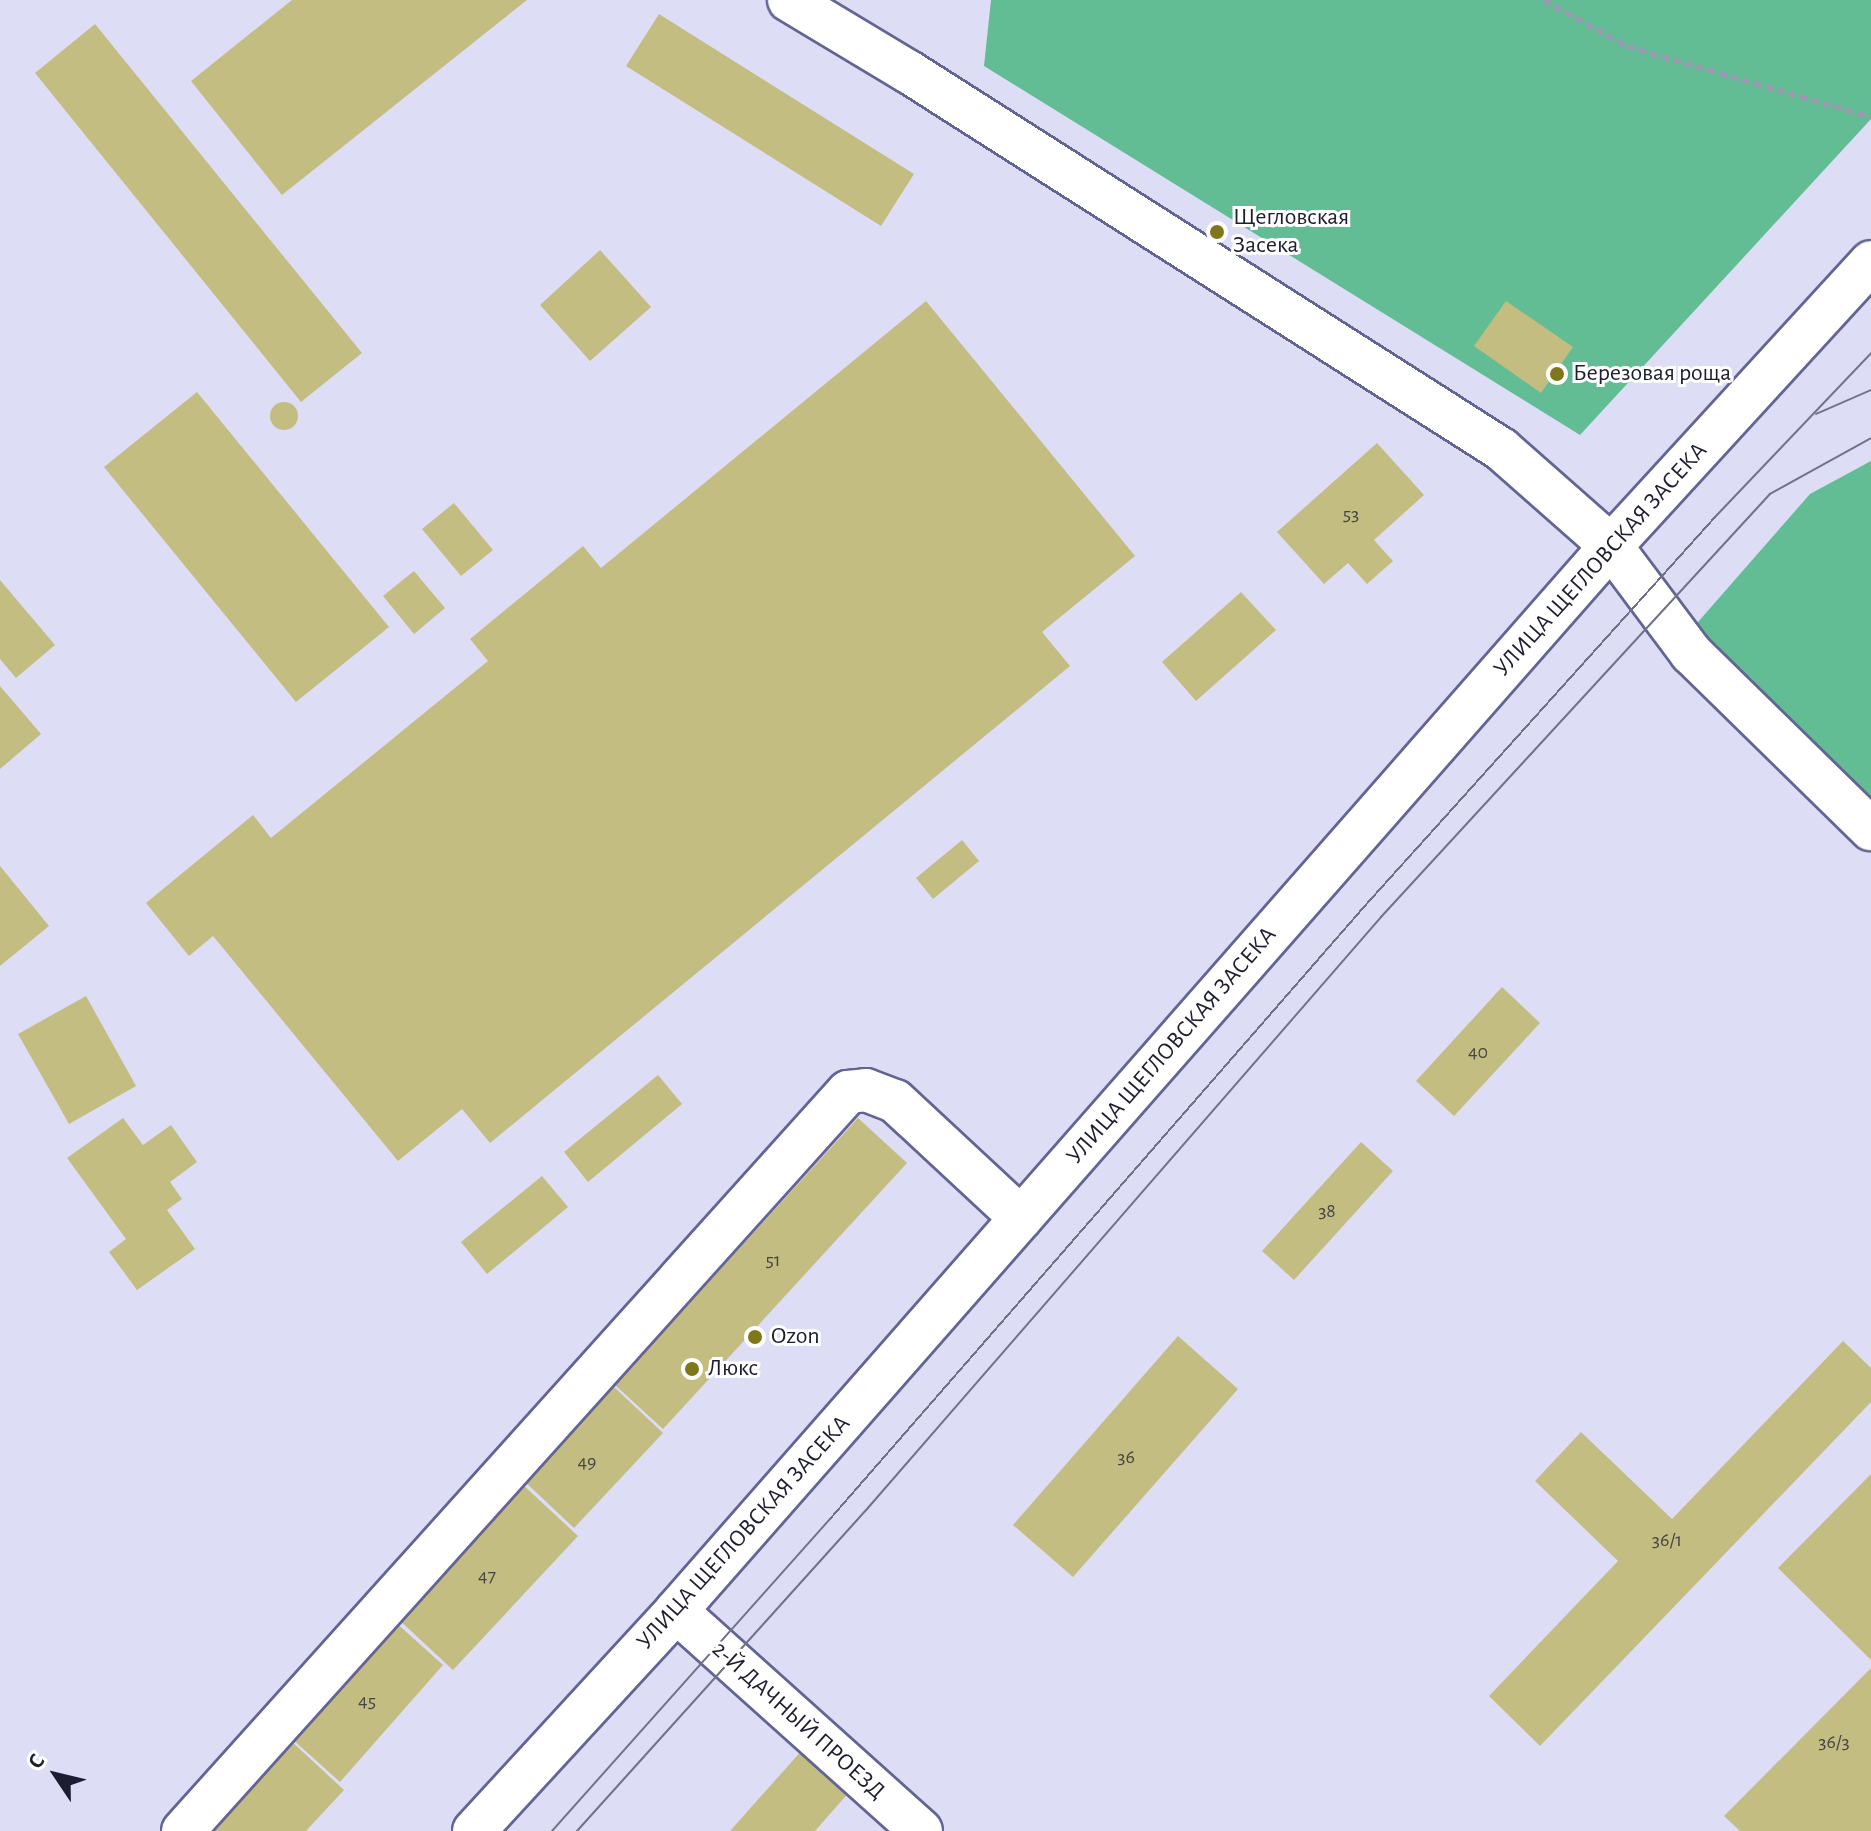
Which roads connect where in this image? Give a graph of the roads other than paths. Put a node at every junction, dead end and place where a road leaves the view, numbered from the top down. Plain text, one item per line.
1 (789, 0) edge
2 (1871, 262) edge
3 (1611, 546) junction
4 (1871, 829) edge
5 (1021, 1218) junction
6 (676, 1611) junction
7 (183, 1831) edge
8 (474, 1831) edge
9 (921, 1831) edge

1 - 3 street
2 - 3 street, УЛИЦА ЩЕГЛОВСКАЯ ЗАСЕКА
3 - 4 street
3 - 5 street, УЛИЦА ЩЕГЛОВСКАЯ ЗАСЕКА
5 - 6 street, УЛИЦА ЩЕГЛОВСКАЯ ЗАСЕКА
5 - 7 street
6 - 8 street, УЛИЦА ЩЕГЛОВСКАЯ ЗАСЕКА
6 - 9 street, 2-Й ДАЧНЫЙ ПРОЕЗД

